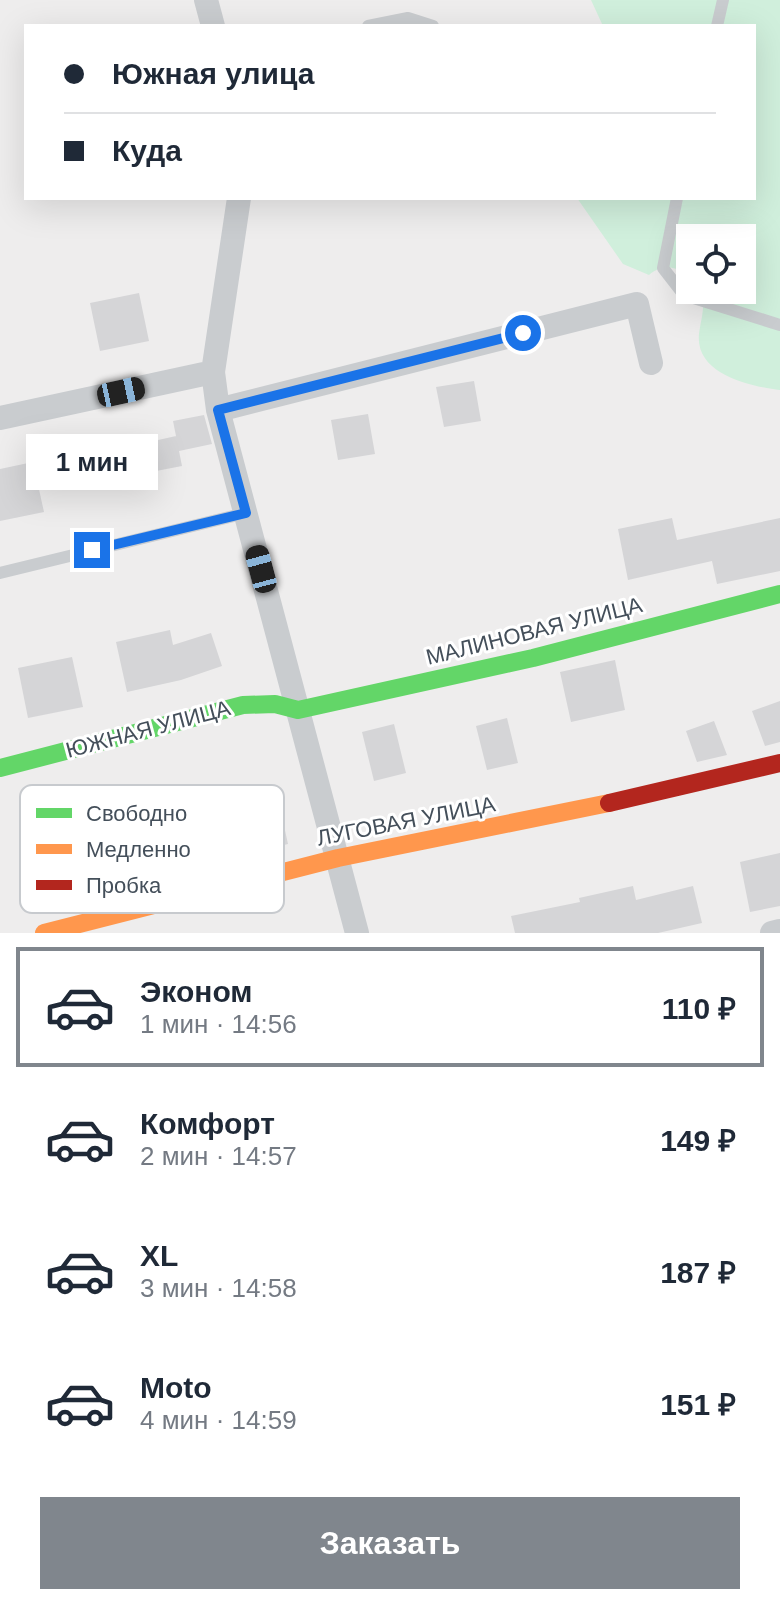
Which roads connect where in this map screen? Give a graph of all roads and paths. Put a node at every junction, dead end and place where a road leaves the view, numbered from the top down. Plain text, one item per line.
1 (206, 0) edge
2 (723, 0) edge
3 (212, 24) edge
4 (378, 24) edge
5 (427, 24) edge
6 (717, 24) edge
7 (239, 200) edge
8 (677, 200) edge
9 (780, 325) edge
10 (651, 363) dead end
11 (213, 372) junction
12 (218, 410) junction
13 (0, 418) edge
14 (246, 513) junction
15 (0, 573) edge
16 (780, 594) edge
17 (298, 710) junction
18 (780, 763) edge
19 (0, 768) edge
20 (338, 858) junction
21 (284, 872) edge
22 (122, 913) edge
23 (780, 931) edge
24 (44, 933) edge
25 (357, 933) edge
26 (772, 933) edge

1 - 3 street
2 - 6 lane
4 - 5 lane
7 - 11 street
8 - 9 lane
10 - 12 street
11 - 12 street
11 - 13 street
12 - 14 street
14 - 15 lane
14 - 17 street
16 - 17 street, МАЛИНОВАЯ УЛИЦА
17 - 19 street, ЮЖНАЯ УЛИЦА
17 - 20 street
18 - 20 street, ЛУГОВАЯ УЛИЦА
20 - 21 street, ЛУГОВАЯ УЛИЦА
20 - 25 street
22 - 24 street, ЛУГОВАЯ УЛИЦА
23 - 26 street

